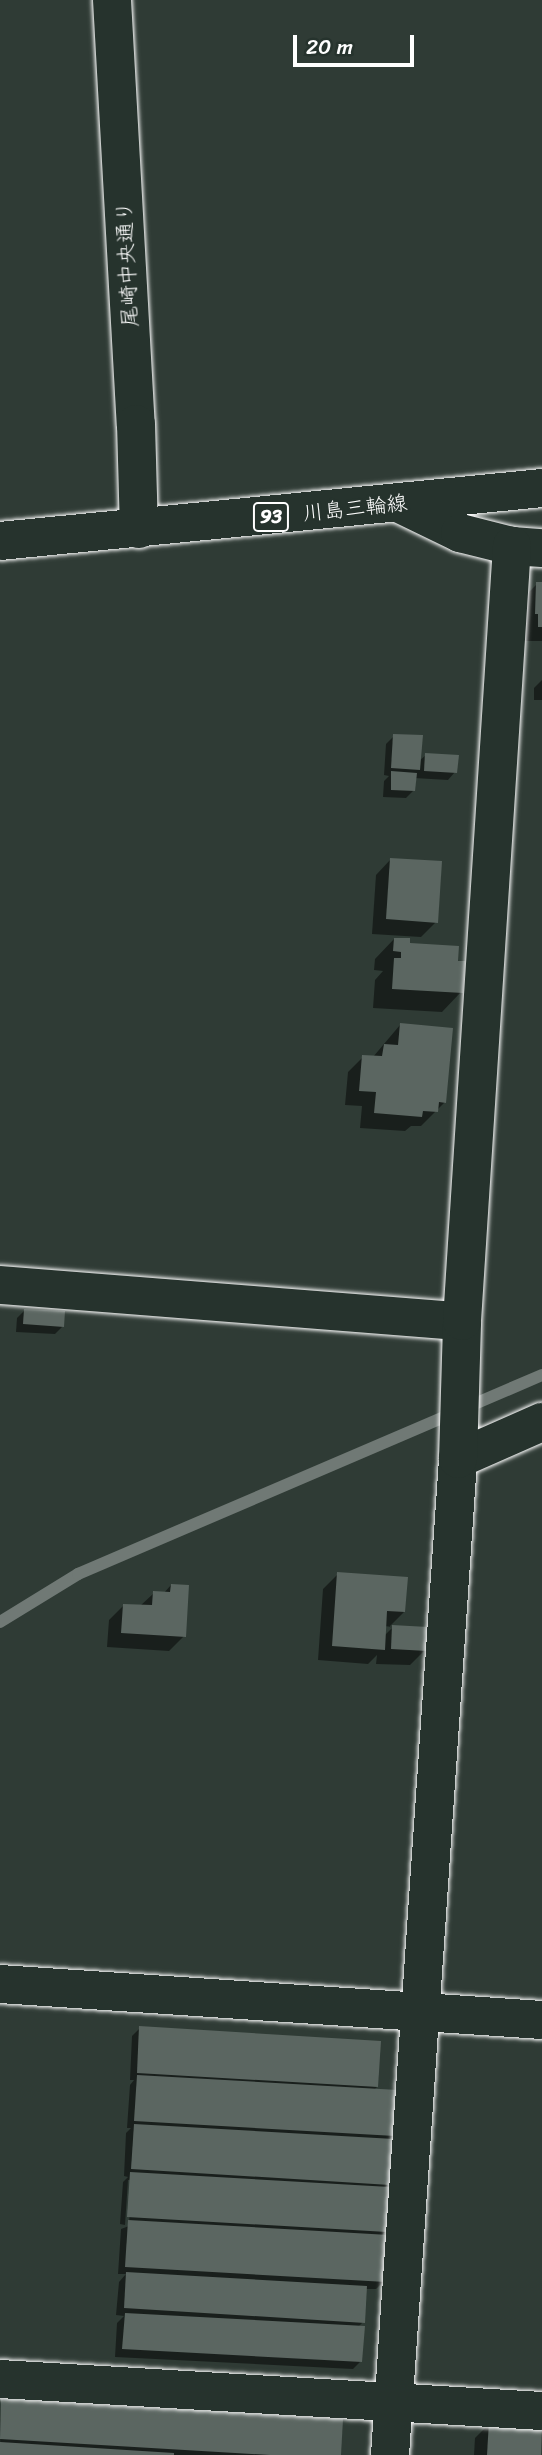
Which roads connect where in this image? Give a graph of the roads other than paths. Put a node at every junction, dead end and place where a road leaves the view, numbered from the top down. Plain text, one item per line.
1 (112, 0) edge
2 (542, 488) edge
3 (400, 504) junction
4 (139, 529) junction
5 (0, 541) edge
6 (527, 547) edge
7 (0, 1285) edge
8 (462, 1321) junction
9 (542, 1422) edge
10 (458, 1446) junction
11 (0, 1984) edge
12 (421, 2013) junction
13 (542, 2021) edge
14 (0, 2379) edge
15 (393, 2401) junction
16 (542, 2411) edge
17 (390, 2455) edge

1 - 4 street, 尾崎中央通り
2 - 3 street, 川島三輪線 / 93
3 - 4 street, 川島三輪線 / 93
3 - 6 street
4 - 5 street, 川島三輪線 / 93
6 - 8 street
7 - 8 street
8 - 10 street
9 - 10 street
10 - 12 street
11 - 12 street
12 - 13 street
12 - 15 street
14 - 15 street
15 - 16 street
15 - 17 street

